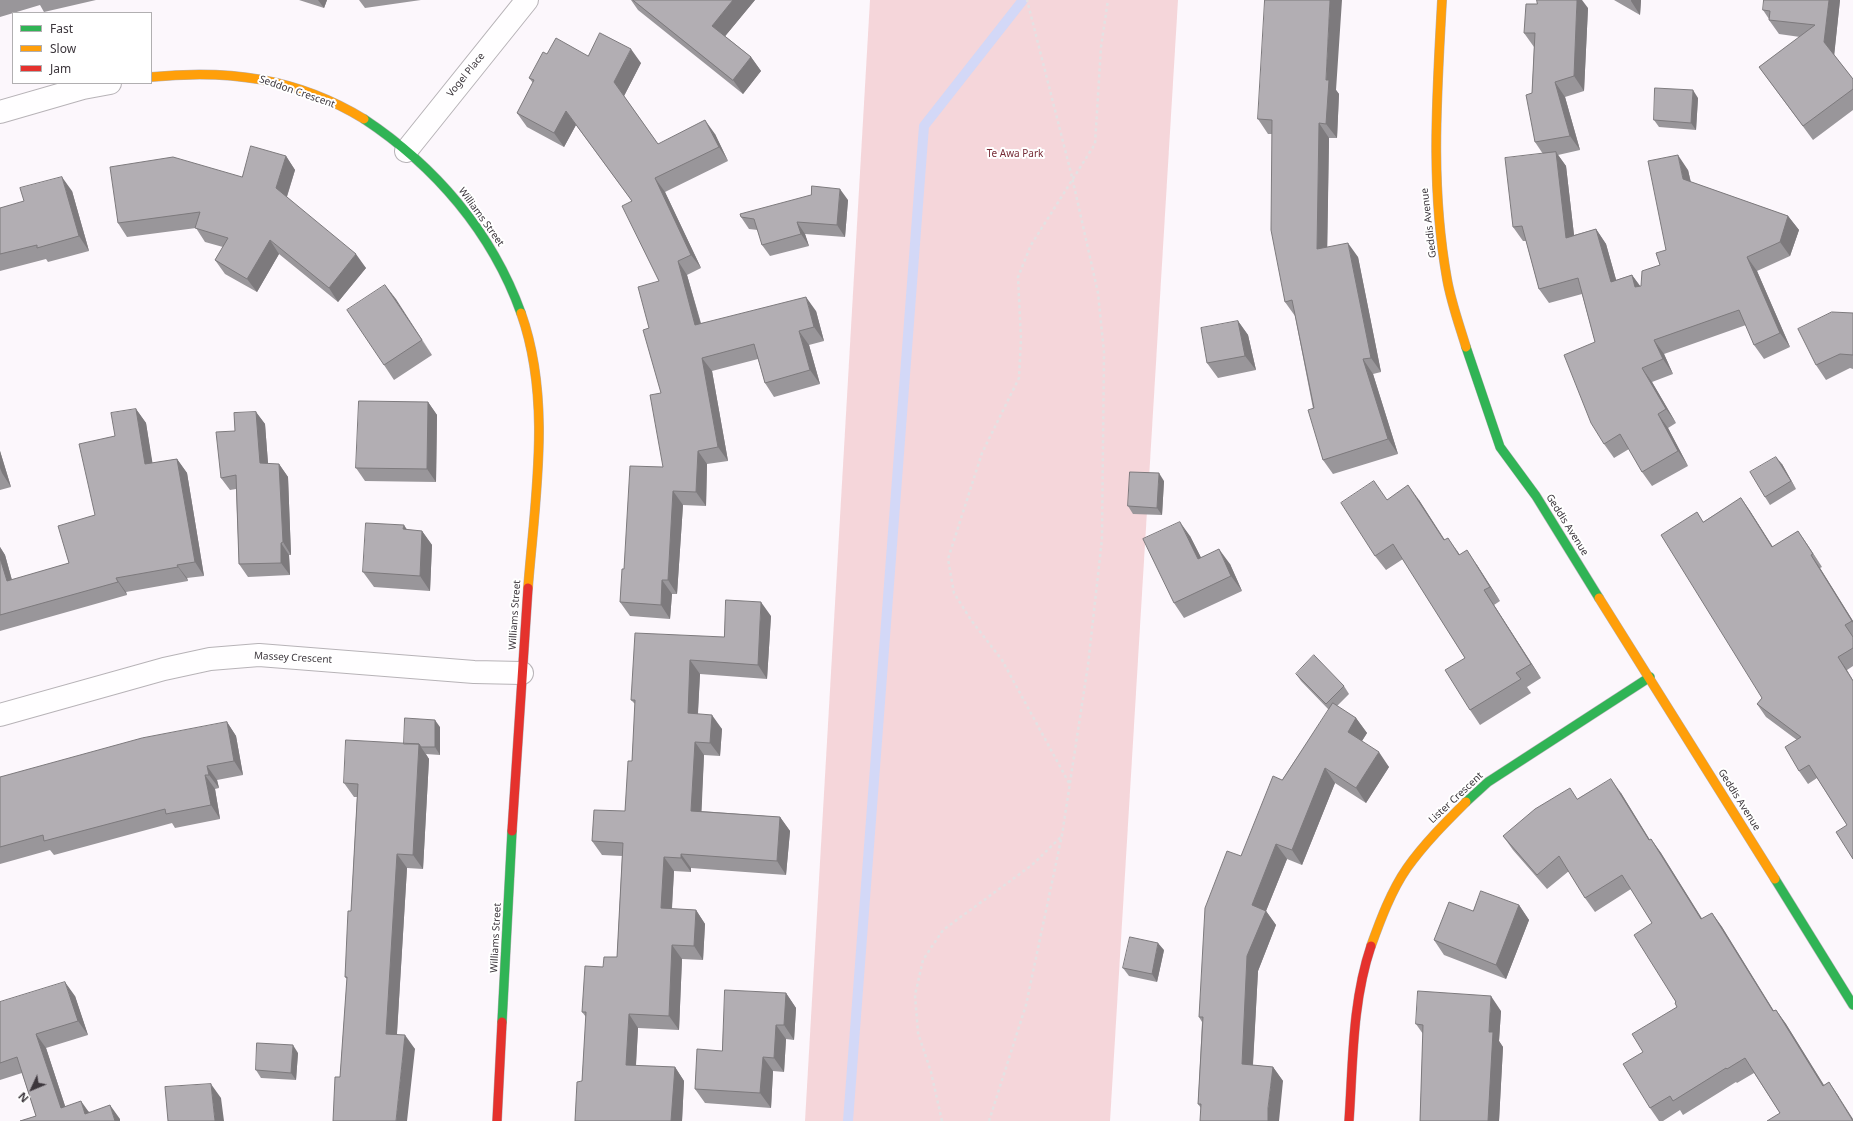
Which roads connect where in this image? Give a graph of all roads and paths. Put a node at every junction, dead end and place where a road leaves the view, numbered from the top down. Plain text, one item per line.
1 (526, 0) edge
2 (1027, 0) edge
3 (1108, 0) edge
4 (1442, 0) edge
5 (152, 77) edge
6 (105, 84) edge
7 (0, 112) edge
8 (406, 151) junction
9 (1072, 178) junction
10 (522, 673) junction
11 (1650, 677) junction
12 (0, 715) edge
13 (1070, 783) junction
14 (1062, 836) junction
15 (1853, 1005) edge
16 (497, 1121) edge
17 (942, 1121) edge
18 (988, 1121) edge
19 (1349, 1121) edge

1 - 8 street, Vogel Place
2 - 9 path
3 - 9 path
4 - 11 street, Geddis Avenue
5 - 8 street, Seddon Crescent
6 - 7 street
8 - 10 street, Williams Street
9 - 13 path
9 - 13 path
10 - 12 street, Massey Crescent
10 - 16 street, Williams Street
11 - 15 street, Geddis Avenue
11 - 19 street, Lister Crescent
13 - 14 path
14 - 17 path
14 - 18 path

